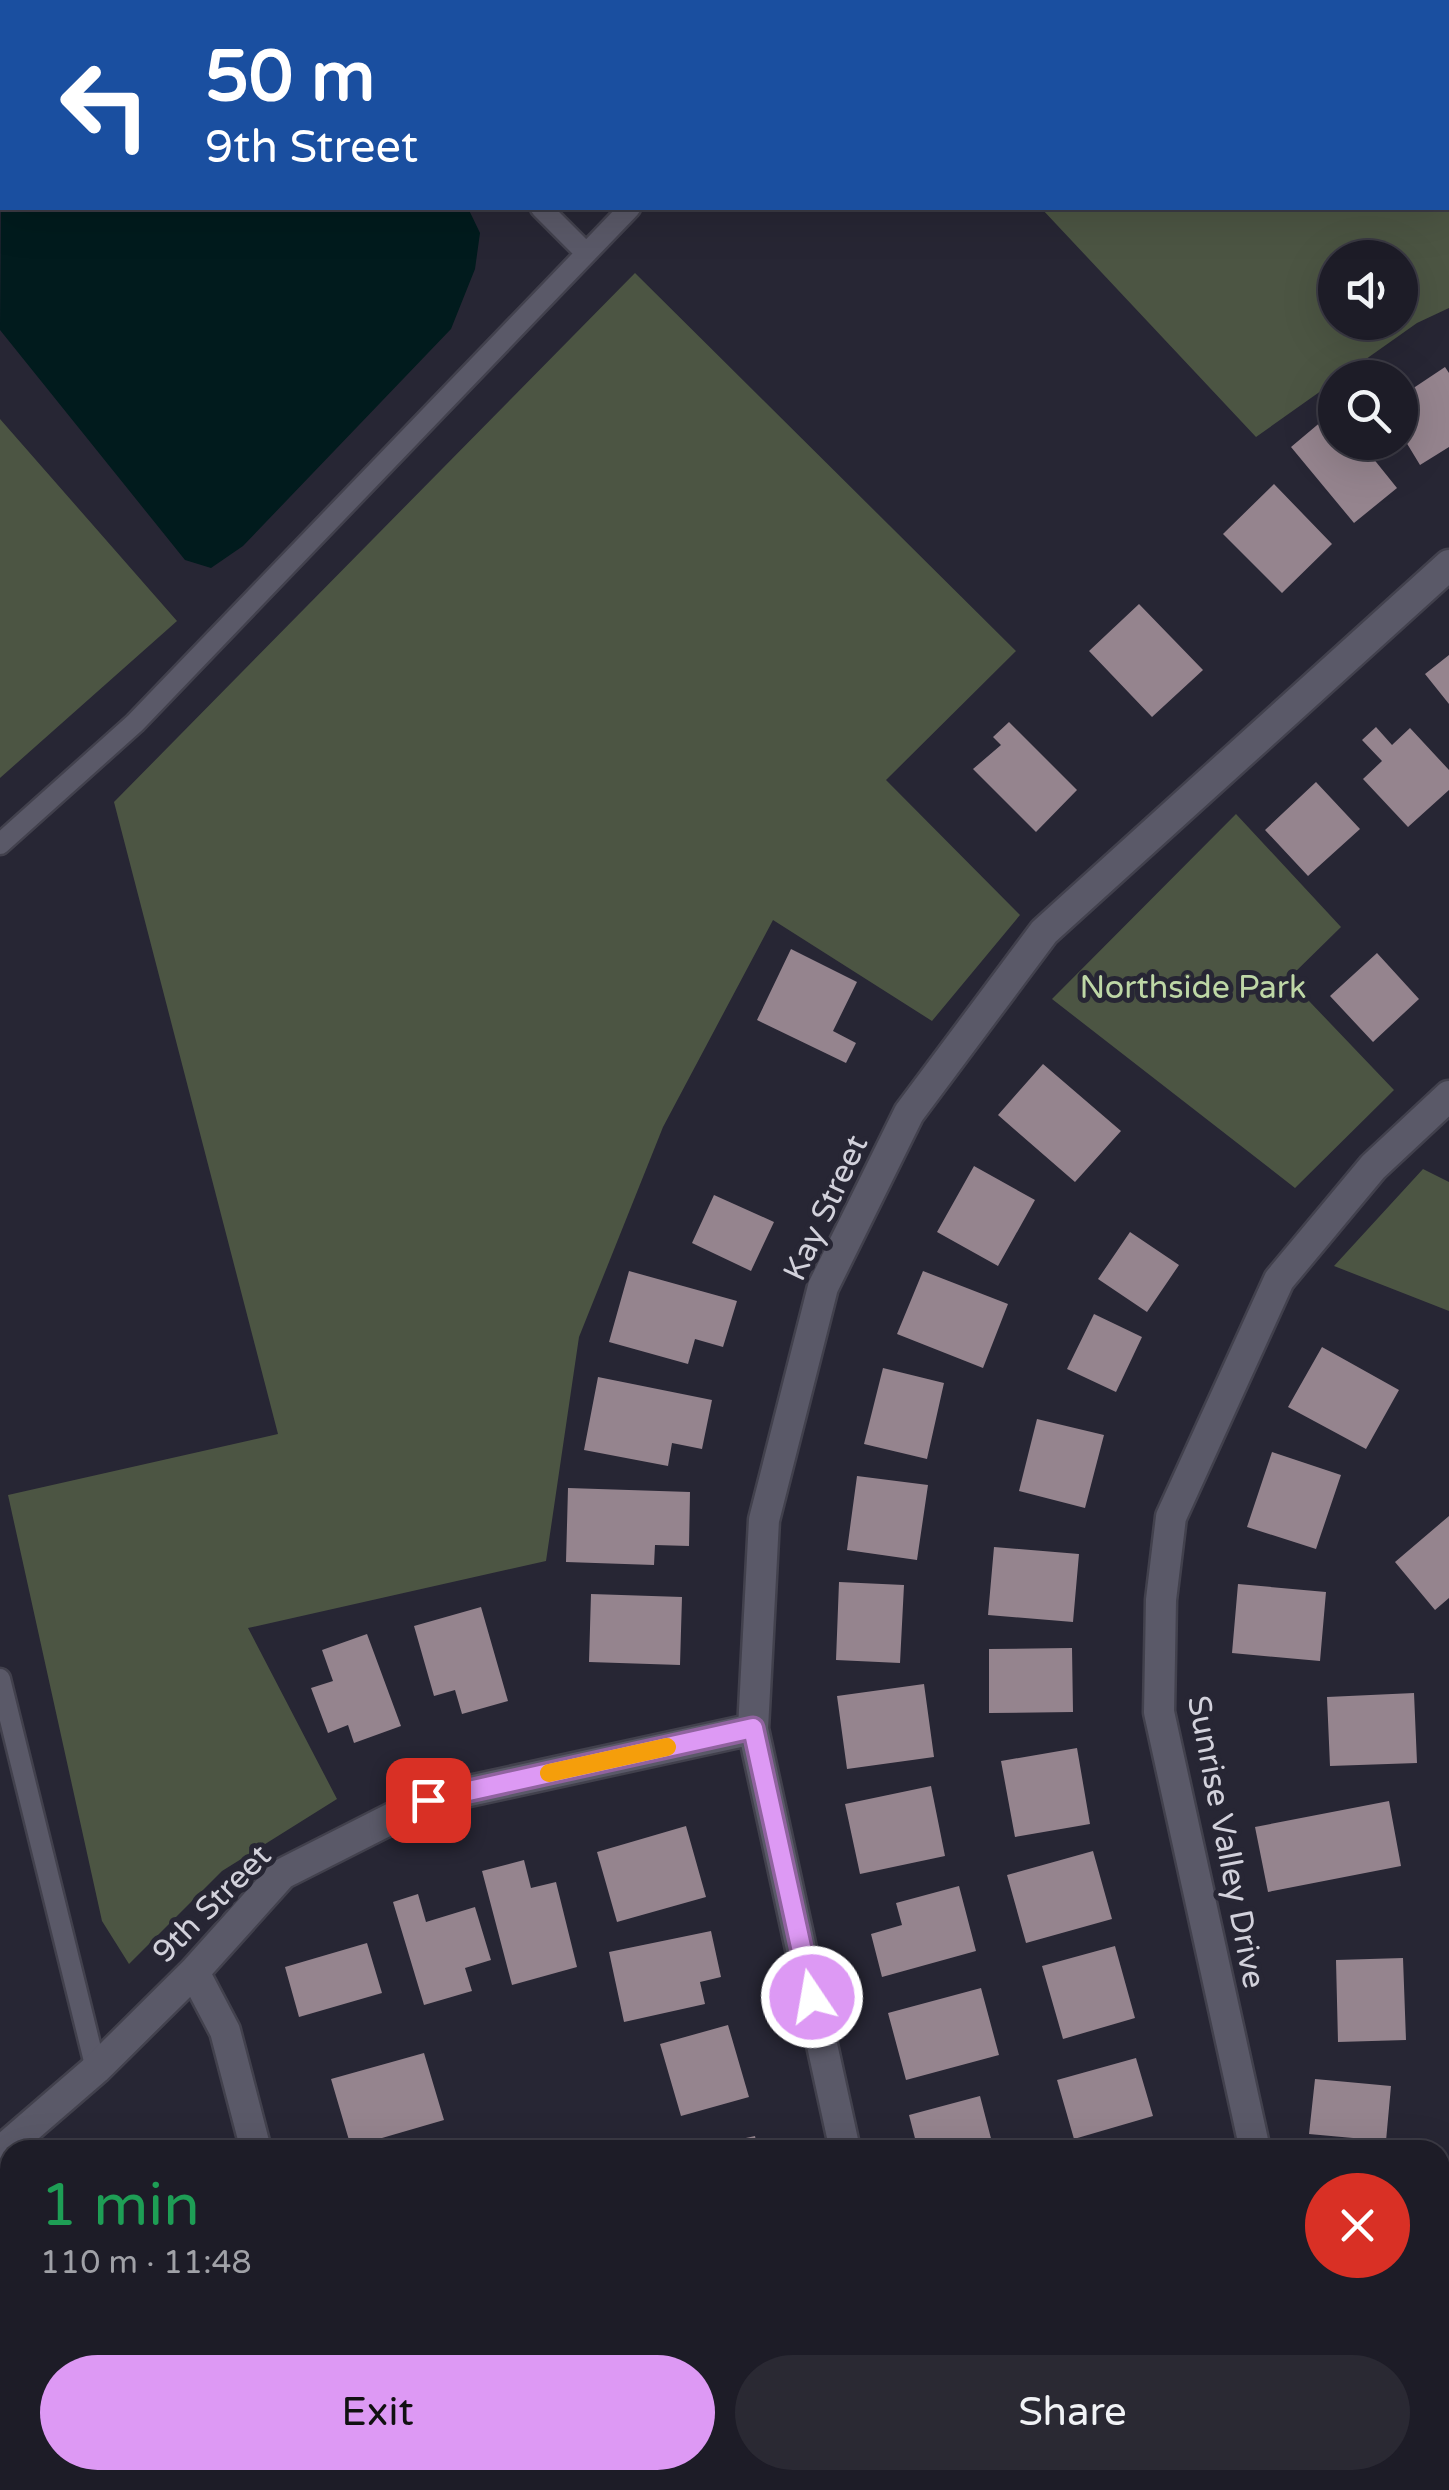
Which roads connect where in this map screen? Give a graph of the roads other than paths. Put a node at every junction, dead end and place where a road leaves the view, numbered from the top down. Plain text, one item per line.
1 (543, 210) edge
2 (628, 210) edge
3 (586, 253) junction
4 (1449, 565) edge
5 (0, 844) edge
6 (1449, 1096) edge
7 (0, 1679) edge
8 (753, 1728) junction
9 (194, 1972) junction
10 (96, 2070) junction
11 (14, 2140) edge
12 (253, 2140) edge
13 (843, 2140) edge
14 (1253, 2140) edge

1 - 3 lane
2 - 3 lane
3 - 5 lane
4 - 8 street, Kay Street
6 - 14 street, Sunrise Valley Drive
7 - 10 lane
8 - 9 street, 9th Street
8 - 13 street, Kay Street
9 - 10 street, 9th Street
9 - 12 street
10 - 11 street, 9th Street

